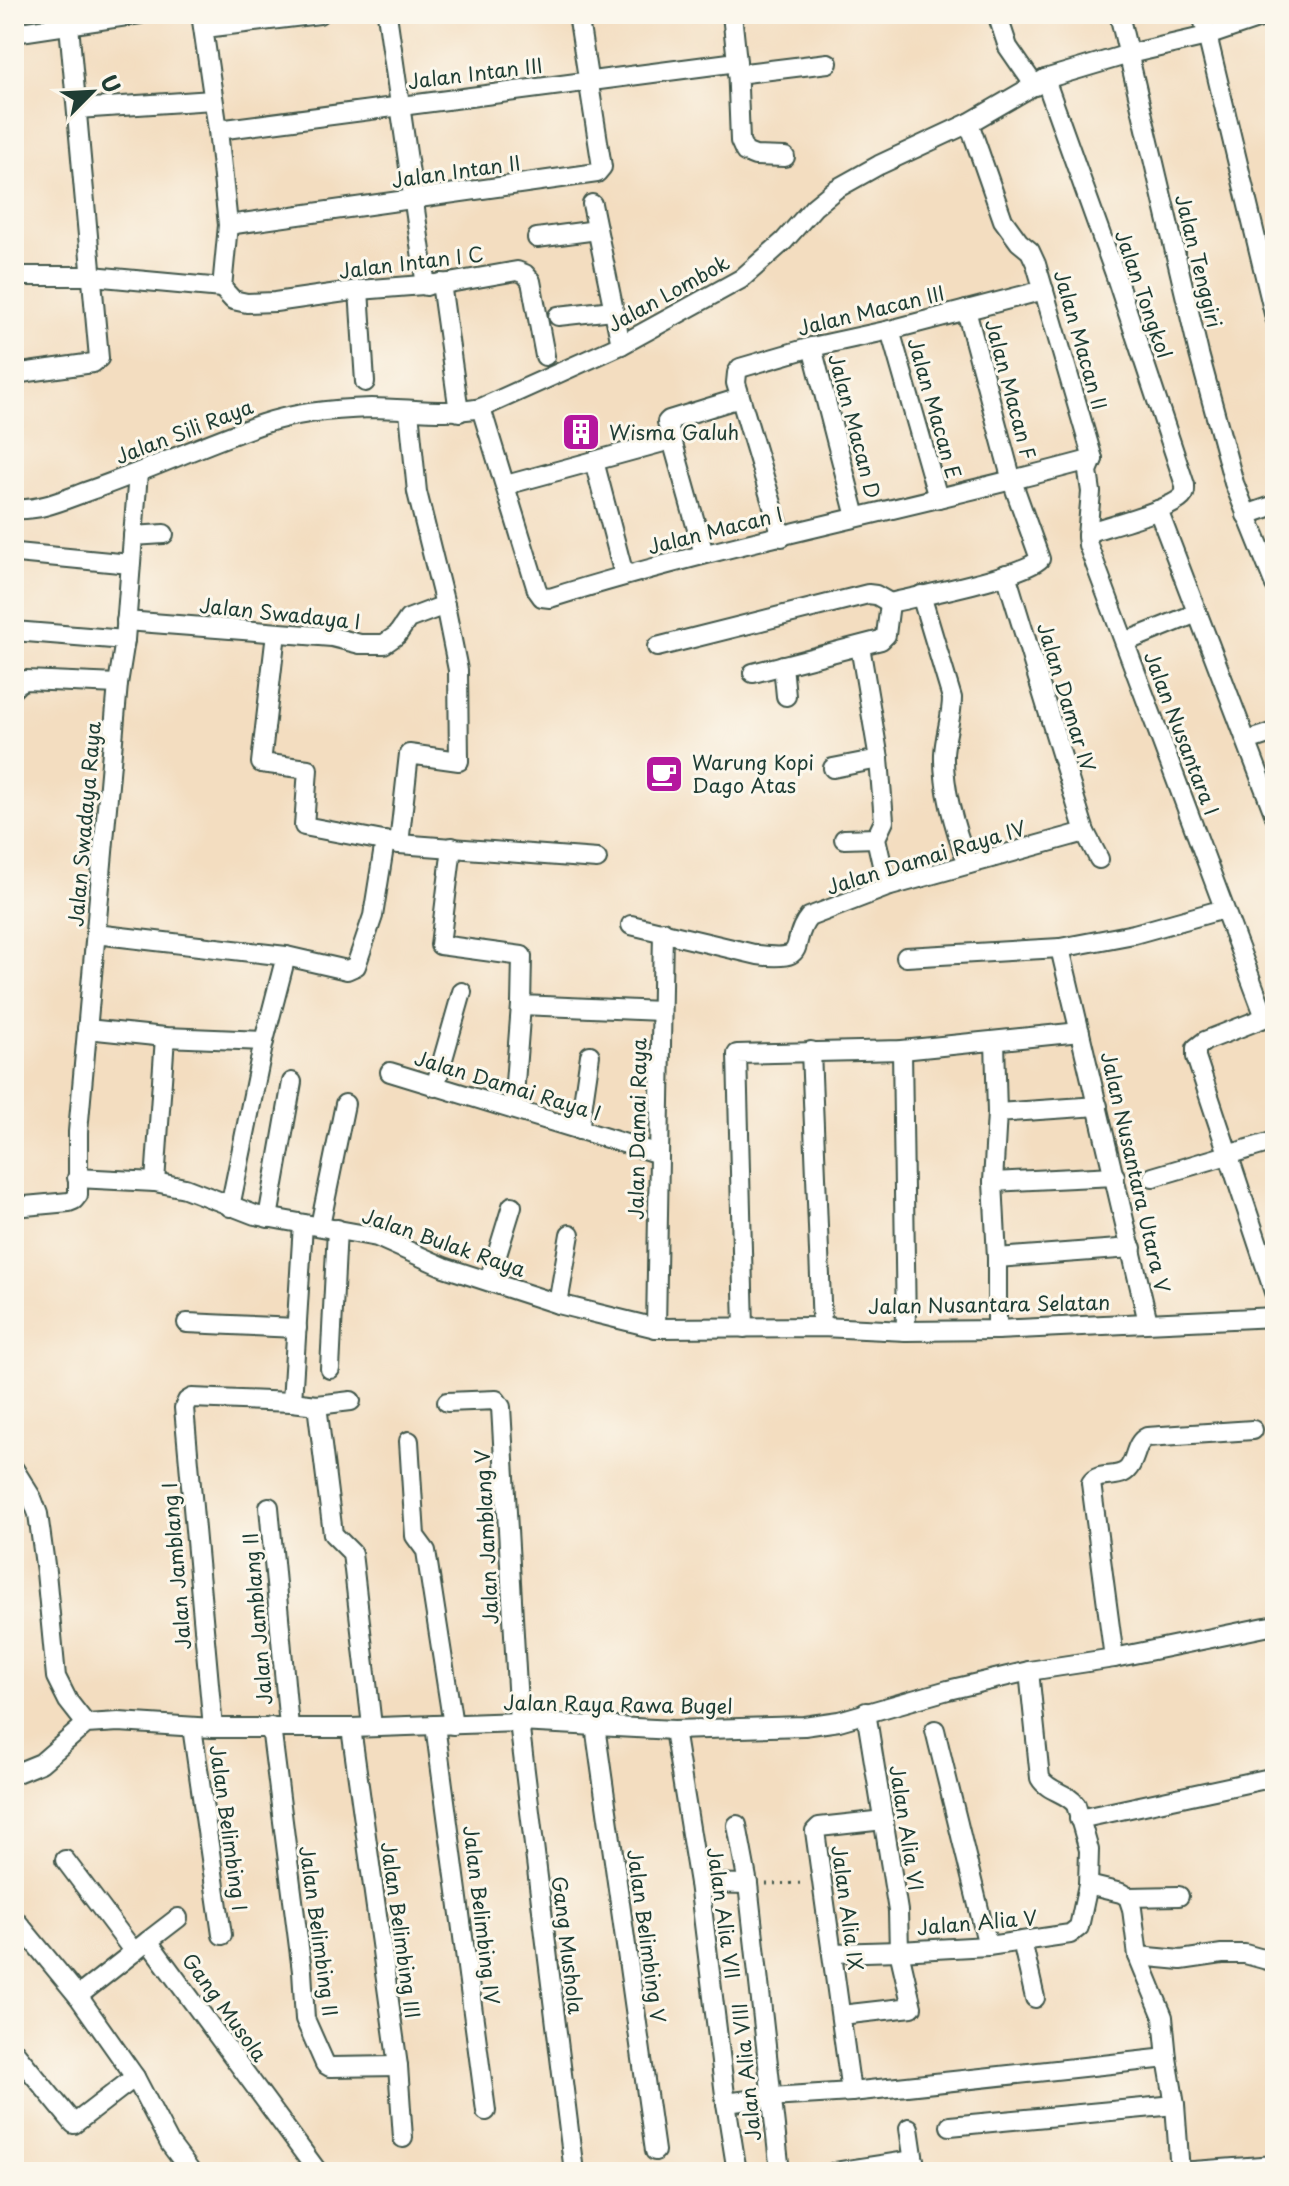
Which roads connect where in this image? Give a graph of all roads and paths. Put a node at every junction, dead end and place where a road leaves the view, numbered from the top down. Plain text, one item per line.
1 (140, 14) edge
2 (319, 14) edge
3 (387, 14) edge
4 (578, 14) edge
5 (732, 14) edge
6 (997, 14) edge
7 (1119, 14) edge
8 (1202, 14) edge
9 (1272, 14) edge
10 (298, 15) edge
11 (203, 21) edge
12 (69, 25) junction
13 (14, 33) edge
14 (1207, 36) junction
15 (1129, 54) junction
16 (828, 63) dead end
17 (737, 68) junction
18 (588, 82) junction
19 (1040, 83) junction
20 (213, 100) junction
21 (400, 104) junction
22 (77, 109) junction
23 (969, 123) junction
24 (218, 130) junction
25 (785, 157) dead end
26 (414, 199) junction
27 (592, 204) dead end
28 (228, 225) junction
29 (597, 230) junction
30 (537, 238) dead end
31 (14, 276) edge
32 (92, 276) junction
33 (434, 285) junction
34 (222, 288) junction
35 (359, 290) junction
36 (1044, 290) junction
37 (613, 310) junction
38 (966, 310) junction
39 (558, 316) dead end
40 (1275, 318) edge
41 (890, 330) junction
42 (621, 345) junction
43 (812, 347) junction
44 (545, 356) dead end
45 (14, 374) edge
46 (365, 382) dead end
47 (740, 398) junction
48 (481, 408) junction
49 (409, 411) junction
50 (459, 412) junction
51 (671, 440) junction
52 (1093, 459) junction
53 (594, 461) junction
54 (138, 473) junction
55 (1012, 481) junction
56 (506, 485) junction
57 (938, 498) junction
58 (1275, 505) edge
59 (14, 509) edge
60 (1158, 510) junction
61 (1246, 515) junction
62 (856, 517) junction
63 (164, 534) dead end
64 (133, 536) junction
65 (1087, 536) junction
66 (782, 537) junction
67 (17, 553) dead end
68 (704, 554) junction
69 (130, 564) junction
70 (1006, 574) junction
71 (624, 575) junction
72 (1275, 583) edge
73 (921, 595) junction
74 (890, 603) junction
75 (445, 605) junction
76 (1197, 613) junction
77 (125, 630) junction
78 (14, 631) edge
79 (276, 633) junction
80 (1125, 642) junction
81 (860, 646) junction
82 (657, 647) dead end
83 (783, 665) junction
84 (753, 673) dead end
85 (118, 684) junction
86 (14, 688) edge
87 (786, 696) dead end
88 (1275, 732) edge
89 (1247, 741) junction
90 (879, 759) junction
91 (833, 768) dead end
92 (1275, 816) edge
93 (1085, 832) junction
94 (876, 838) junction
95 (844, 839) dead end
96 (392, 842) junction
97 (452, 847) junction
98 (597, 859) dead end
99 (1099, 859) dead end
100 (968, 864) junction
101 (887, 887) junction
102 (1224, 909) junction
103 (631, 925) dead end
104 (663, 931) junction
105 (96, 936) junction
106 (1060, 948) junction
107 (286, 956) junction
108 (906, 957) dead end
109 (462, 992) dead end
110 (521, 1005) junction
111 (661, 1011) junction
112 (1270, 1015) edge
113 (87, 1029) junction
114 (1080, 1032) junction
115 (165, 1037) junction
116 (264, 1041) junction
117 (995, 1041) junction
118 (902, 1050) junction
119 (811, 1051) junction
120 (590, 1055) dead end
121 (390, 1072) dead end
122 (292, 1082) dead end
123 (435, 1087) junction
124 (345, 1104) dead end
125 (1098, 1106) junction
126 (513, 1109) junction
127 (997, 1113) junction
128 (579, 1130) junction
129 (1275, 1141) edge
130 (659, 1154) junction
131 (1228, 1155) junction
132 (1115, 1176) junction
133 (1153, 1177) dead end
134 (77, 1178) junction
135 (155, 1182) junction
136 (993, 1182) junction
137 (512, 1206) dead end
138 (14, 1207) edge
139 (230, 1207) junction
140 (268, 1218) junction
141 (320, 1226) junction
142 (570, 1234) dead end
143 (1132, 1248) junction
144 (997, 1258) junction
145 (489, 1281) junction
146 (1275, 1295) edge
147 (558, 1304) junction
148 (1275, 1317) edge
149 (1148, 1322) junction
150 (187, 1323) dead end
151 (822, 1327) junction
152 (297, 1328) junction
153 (656, 1328) junction
154 (744, 1328) junction
155 (997, 1330) junction
156 (906, 1331) junction
157 (330, 1369) dead end
158 (351, 1401) dead end
159 (292, 1402) junction
160 (447, 1402) dead end
161 (317, 1405) junction
162 (1253, 1430) dead end
163 (409, 1441) dead end
164 (14, 1469) edge
165 (269, 1507) dead end
166 (1275, 1625) edge
167 (1114, 1658) junction
168 (1029, 1671) junction
169 (866, 1712) junction
170 (519, 1722) junction
171 (86, 1724) junction
172 (444, 1725) junction
173 (372, 1726) junction
174 (595, 1726) junction
175 (192, 1727) junction
176 (280, 1727) junction
177 (213, 1728) junction
178 (351, 1728) junction
179 (674, 1730) junction
180 (935, 1730) dead end
181 (14, 1774) edge
182 (1275, 1777) edge
183 (1079, 1819) junction
184 (884, 1820) junction
185 (737, 1825) dead end
186 (65, 1860) dead end
187 (699, 1883) junction
188 (822, 1883) junction
189 (748, 1884) junction
190 (1088, 1885) junction
191 (1179, 1896) dead end
192 (1128, 1897) junction
193 (14, 1918) edge
194 (178, 1918) dead end
195 (222, 1935) dead end
196 (1022, 1941) junction
197 (141, 1946) junction
198 (988, 1946) junction
199 (899, 1951) junction
200 (832, 1953) junction
201 (1138, 1956) junction
202 (1275, 1960) edge
203 (78, 1996) junction
204 (1035, 1998) dead end
205 (841, 2015) junction
206 (14, 2051) edge
207 (1167, 2058) junction
208 (398, 2066) junction
209 (135, 2077) junction
210 (851, 2092) junction
211 (771, 2097) junction
212 (726, 2103) junction
213 (1175, 2105) junction
214 (486, 2111) dead end
215 (950, 2126) dead end
216 (909, 2128) dead end
217 (403, 2138) dead end
218 (655, 2151) dead end
219 (1275, 2165) edge
220 (914, 2166) edge
221 (191, 2172) edge
222 (318, 2172) edge
223 (574, 2172) edge
224 (737, 2172) edge
225 (780, 2172) edge
226 (835, 2172) edge
227 (1180, 2172) edge

1 - 12 street
2 - 10 street
3 - 21 street
4 - 18 street
5 - 17 street
6 - 19 street
7 - 15 street, Jalan Tenggiri
8 - 14 street
9 - 14 street, Jalan Lombok
10 - 11 street
11 - 20 street
12 - 13 street
12 - 22 street
14 - 15 street, Jalan Lombok
14 - 40 street
15 - 19 street, Jalan Lombok
15 - 61 street, Jalan Tenggiri
16 - 17 street, Jalan Intan III
17 - 18 street, Jalan Intan III
17 - 25 street
18 - 21 street, Jalan Intan III
18 - 26 street, Jalan Intan II
19 - 23 street, Jalan Lombok
19 - 60 street, Jalan Tongkol
20 - 22 street
20 - 24 street
21 - 24 street, Jalan Intan III
21 - 26 street
22 - 32 street
23 - 36 street, Jalan Macan II
23 - 42 street, Jalan Lombok
24 - 28 street
26 - 28 street, Jalan Intan II
26 - 33 street
27 - 29 street
28 - 34 street
29 - 30 street
29 - 37 street
31 - 32 street, Jalan Intan I C
32 - 34 street, Jalan Intan I C
32 - 45 street
33 - 35 street, Jalan Intan I C
33 - 44 street, Jalan Intan I C
33 - 50 street
34 - 35 street, Jalan Intan I C
35 - 46 street
36 - 38 street, Jalan Macan III
36 - 52 street, Jalan Macan II
37 - 39 street
37 - 42 street
38 - 41 street, Jalan Macan III
38 - 55 street, Jalan Macan F
41 - 43 street, Jalan Macan III
41 - 57 street, Jalan Macan E
42 - 48 street, Jalan Lombok
43 - 47 street, Jalan Macan III
43 - 62 street, Jalan Macan D
47 - 51 street
47 - 66 street
48 - 50 street, Jalan Lombok
48 - 56 street, Jalan Macan I
49 - 50 street, Jalan Lombok
49 - 54 street, Jalan Sili Raya
49 - 75 street
51 - 53 street
51 - 68 street
52 - 55 street, Jalan Macan I
52 - 65 street, Jalan Macan II
53 - 56 street
53 - 71 street
54 - 59 street, Jalan Sili Raya
54 - 64 street, Jalan Swadaya Raya
55 - 57 street, Jalan Macan I
55 - 70 street, Jalan Macan F
56 - 71 street, Jalan Macan I
57 - 62 street, Jalan Macan I
58 - 61 street
60 - 65 street
60 - 76 street
61 - 72 street, Jalan Tenggiri
62 - 66 street, Jalan Macan I
63 - 64 street
64 - 69 street, Jalan Swadaya Raya
65 - 80 street, Jalan Nusantara I
66 - 68 street, Jalan Macan I
67 - 69 street
68 - 71 street, Jalan Macan I
69 - 77 street, Jalan Swadaya Raya
70 - 73 street
70 - 93 street, Jalan Damar IV
73 - 74 street
73 - 100 street
74 - 81 street
74 - 82 street
75 - 79 street, Jalan Swadaya I
75 - 96 street
76 - 80 street
76 - 89 street
77 - 78 street, Jalan Swadaya I
77 - 79 street, Jalan Swadaya I
77 - 85 street, Jalan Swadaya Raya
79 - 96 street
80 - 102 street, Jalan Nusantara I
81 - 83 street
81 - 90 street
83 - 84 street
83 - 87 street
85 - 86 street
85 - 105 street, Jalan Swadaya Raya
88 - 89 street
89 - 92 street
90 - 91 street
90 - 94 street
93 - 99 street, Jalan Damar IV
93 - 100 street, Jalan Damai Raya IV
94 - 95 street
94 - 101 street
96 - 97 street
96 - 107 street
97 - 98 street
97 - 110 street
100 - 101 street, Jalan Damai Raya IV
101 - 104 street, Jalan Damai Raya IV
102 - 106 street
102 - 112 street, Jalan Nusantara I
103 - 104 street, Jalan Damai Raya IV
104 - 111 street, Jalan Damai Raya
105 - 107 street
105 - 113 street, Jalan Swadaya Raya
106 - 108 street
106 - 114 street, Jalan Nusantara Utara V
107 - 116 street
109 - 123 street
110 - 111 street
110 - 126 street
111 - 130 street, Jalan Damai Raya
112 - 131 street
113 - 115 street
113 - 134 street, Jalan Swadaya Raya
114 - 117 street, Jalan Nusantara Utara V
114 - 125 street, Jalan Nusantara Utara V
115 - 116 street
115 - 135 street
116 - 139 street
117 - 118 street, Jalan Nusantara Utara V
117 - 127 street
118 - 119 street, Jalan Nusantara Utara V
118 - 156 street
119 - 151 street
119 - 154 street, Jalan Nusantara Utara V
120 - 128 street
121 - 123 street, Jalan Damai Raya I
122 - 140 street
123 - 126 street, Jalan Damai Raya I
124 - 141 street
125 - 127 street
125 - 132 street, Jalan Nusantara Utara V
126 - 128 street, Jalan Damai Raya I
127 - 136 street
128 - 130 street, Jalan Damai Raya I
129 - 131 street
130 - 153 street, Jalan Damai Raya
131 - 133 street
131 - 146 street
132 - 136 street
132 - 143 street, Jalan Nusantara Utara V
134 - 135 street, Jalan Bulak Raya
134 - 138 street
135 - 139 street, Jalan Bulak Raya
136 - 144 street
137 - 145 street
139 - 140 street, Jalan Bulak Raya
140 - 141 street, Jalan Bulak Raya
141 - 145 street, Jalan Bulak Raya
141 - 152 street
141 - 157 street
142 - 147 street
143 - 144 street
143 - 149 street, Jalan Nusantara Utara V
144 - 155 street
145 - 147 street, Jalan Bulak Raya
147 - 153 street, Jalan Bulak Raya
148 - 149 street, Jalan Nusantara Selatan
149 - 155 street, Jalan Nusantara Selatan
150 - 152 street
151 - 154 street, Jalan Nusantara Selatan
151 - 156 street, Jalan Nusantara Selatan
152 - 159 street
153 - 154 street, Jalan Nusantara Selatan
155 - 156 street, Jalan Nusantara Selatan
158 - 161 street
159 - 161 street
159 - 177 street, Jalan Jamblang I
160 - 170 street, Jalan Jamblang V
161 - 173 street
162 - 167 street
163 - 172 street, Jalan Belimbing IV
164 - 171 street
165 - 176 street, Jalan Jamblang II
166 - 167 street, Jalan Raya Rawa Bugel
167 - 168 street, Jalan Raya Rawa Bugel
168 - 169 street, Jalan Raya Rawa Bugel
168 - 183 street
169 - 179 street, Jalan Raya Rawa Bugel
169 - 184 street, Jalan Alia VI
170 - 172 street, Jalan Raya Rawa Bugel
170 - 174 street, Jalan Raya Rawa Bugel
170 - 223 street, Gang Mushola
171 - 175 street, Jalan Raya Rawa Bugel
171 - 181 street
172 - 173 street, Jalan Raya Rawa Bugel
172 - 214 street, Jalan Belimbing IV
173 - 178 street, Jalan Raya Rawa Bugel
174 - 179 street, Jalan Raya Rawa Bugel
174 - 218 street, Jalan Belimbing V
175 - 177 street, Jalan Raya Rawa Bugel
175 - 195 street, Jalan Belimbing I
176 - 177 street, Jalan Raya Rawa Bugel
176 - 178 street, Jalan Raya Rawa Bugel
176 - 208 street, Jalan Belimbing II
178 - 208 street, Jalan Belimbing III
179 - 187 street, Jalan Alia VII
180 - 198 street
182 - 183 street
183 - 190 street
184 - 188 street, Jalan Alia IX
184 - 199 street, Jalan Alia VI
185 - 189 street, Jalan Alia VIII
186 - 197 street, Gang Musola
187 - 189 street
187 - 212 street, Jalan Alia VII
188 - 189 path
188 - 200 street, Jalan Alia IX
189 - 211 street, Jalan Alia VIII
190 - 192 street
190 - 196 street, Jalan Alia V
191 - 192 street
192 - 201 street
193 - 203 street
194 - 197 street
196 - 198 street, Jalan Alia V
196 - 204 street
197 - 203 street
197 - 222 street, Gang Musola
198 - 199 street, Jalan Alia V
199 - 200 street, Jalan Alia V
199 - 205 street
200 - 205 street, Jalan Alia IX
201 - 202 street
201 - 207 street
203 - 209 street
205 - 210 street, Jalan Alia IX
206 - 209 street
207 - 210 street
207 - 213 street
208 - 217 street, Jalan Belimbing III
209 - 221 street
210 - 211 street
211 - 212 street
211 - 225 street, Jalan Alia VIII
212 - 224 street, Jalan Alia VII
213 - 215 street
213 - 227 street
216 - 220 street
219 - 227 street
220 - 226 street

